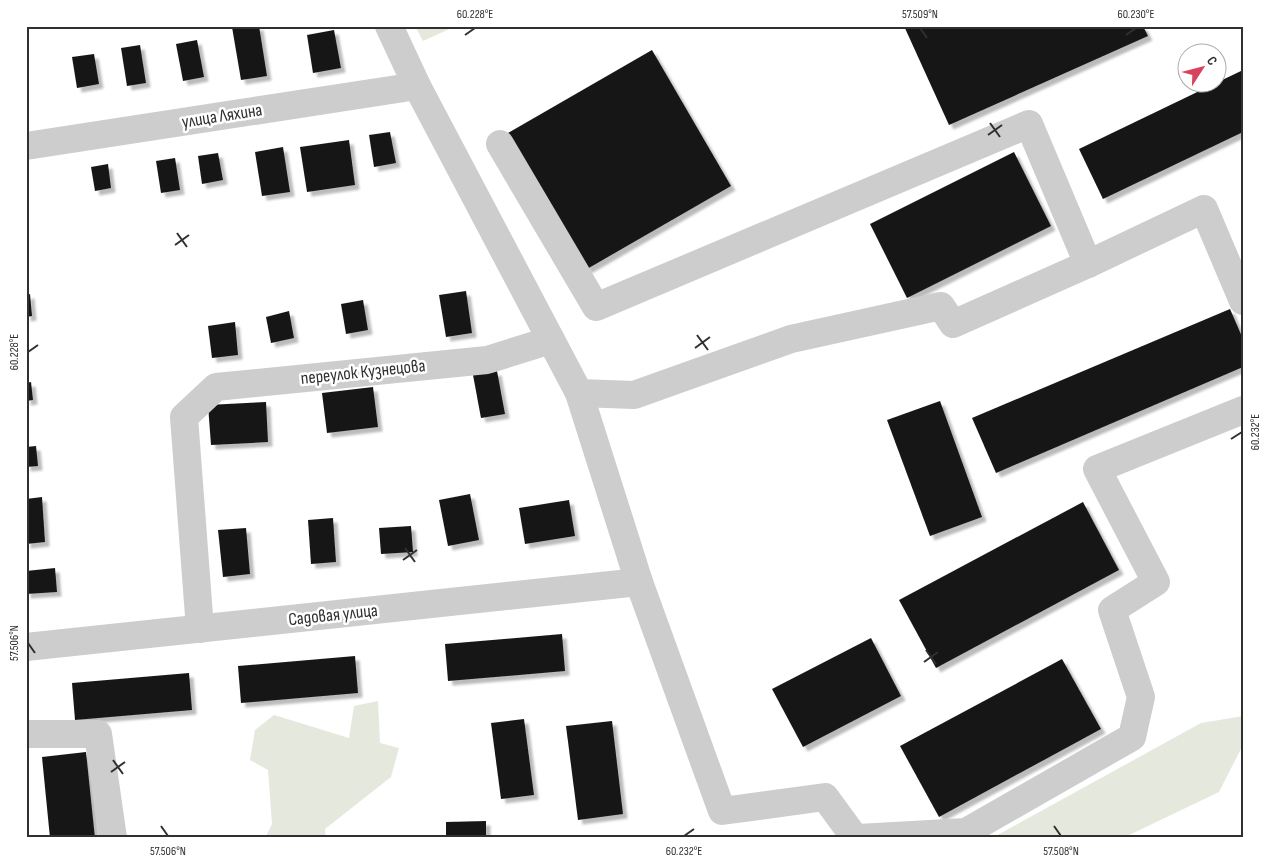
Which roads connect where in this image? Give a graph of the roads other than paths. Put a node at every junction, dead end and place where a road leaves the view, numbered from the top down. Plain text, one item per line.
1 (389, 26) edge
2 (417, 86) junction
3 (500, 144) dead end
4 (26, 146) edge
5 (1088, 264) junction
6 (1243, 301) edge
7 (551, 340) junction
8 (579, 393) junction
9 (1243, 410) edge
10 (639, 582) junction
11 (200, 629) junction
12 (26, 648) edge
13 (26, 734) edge
14 (113, 838) edge
15 (857, 838) edge

1 - 2 street
2 - 4 street, улица Ляхина
2 - 7 street
3 - 5 street
5 - 6 street
5 - 8 street
7 - 8 street
7 - 11 street, переулок Кузнецова
8 - 10 street
9 - 15 street
10 - 11 street, Садовая улица
10 - 15 street
11 - 12 street, Садовая улица
13 - 14 street

